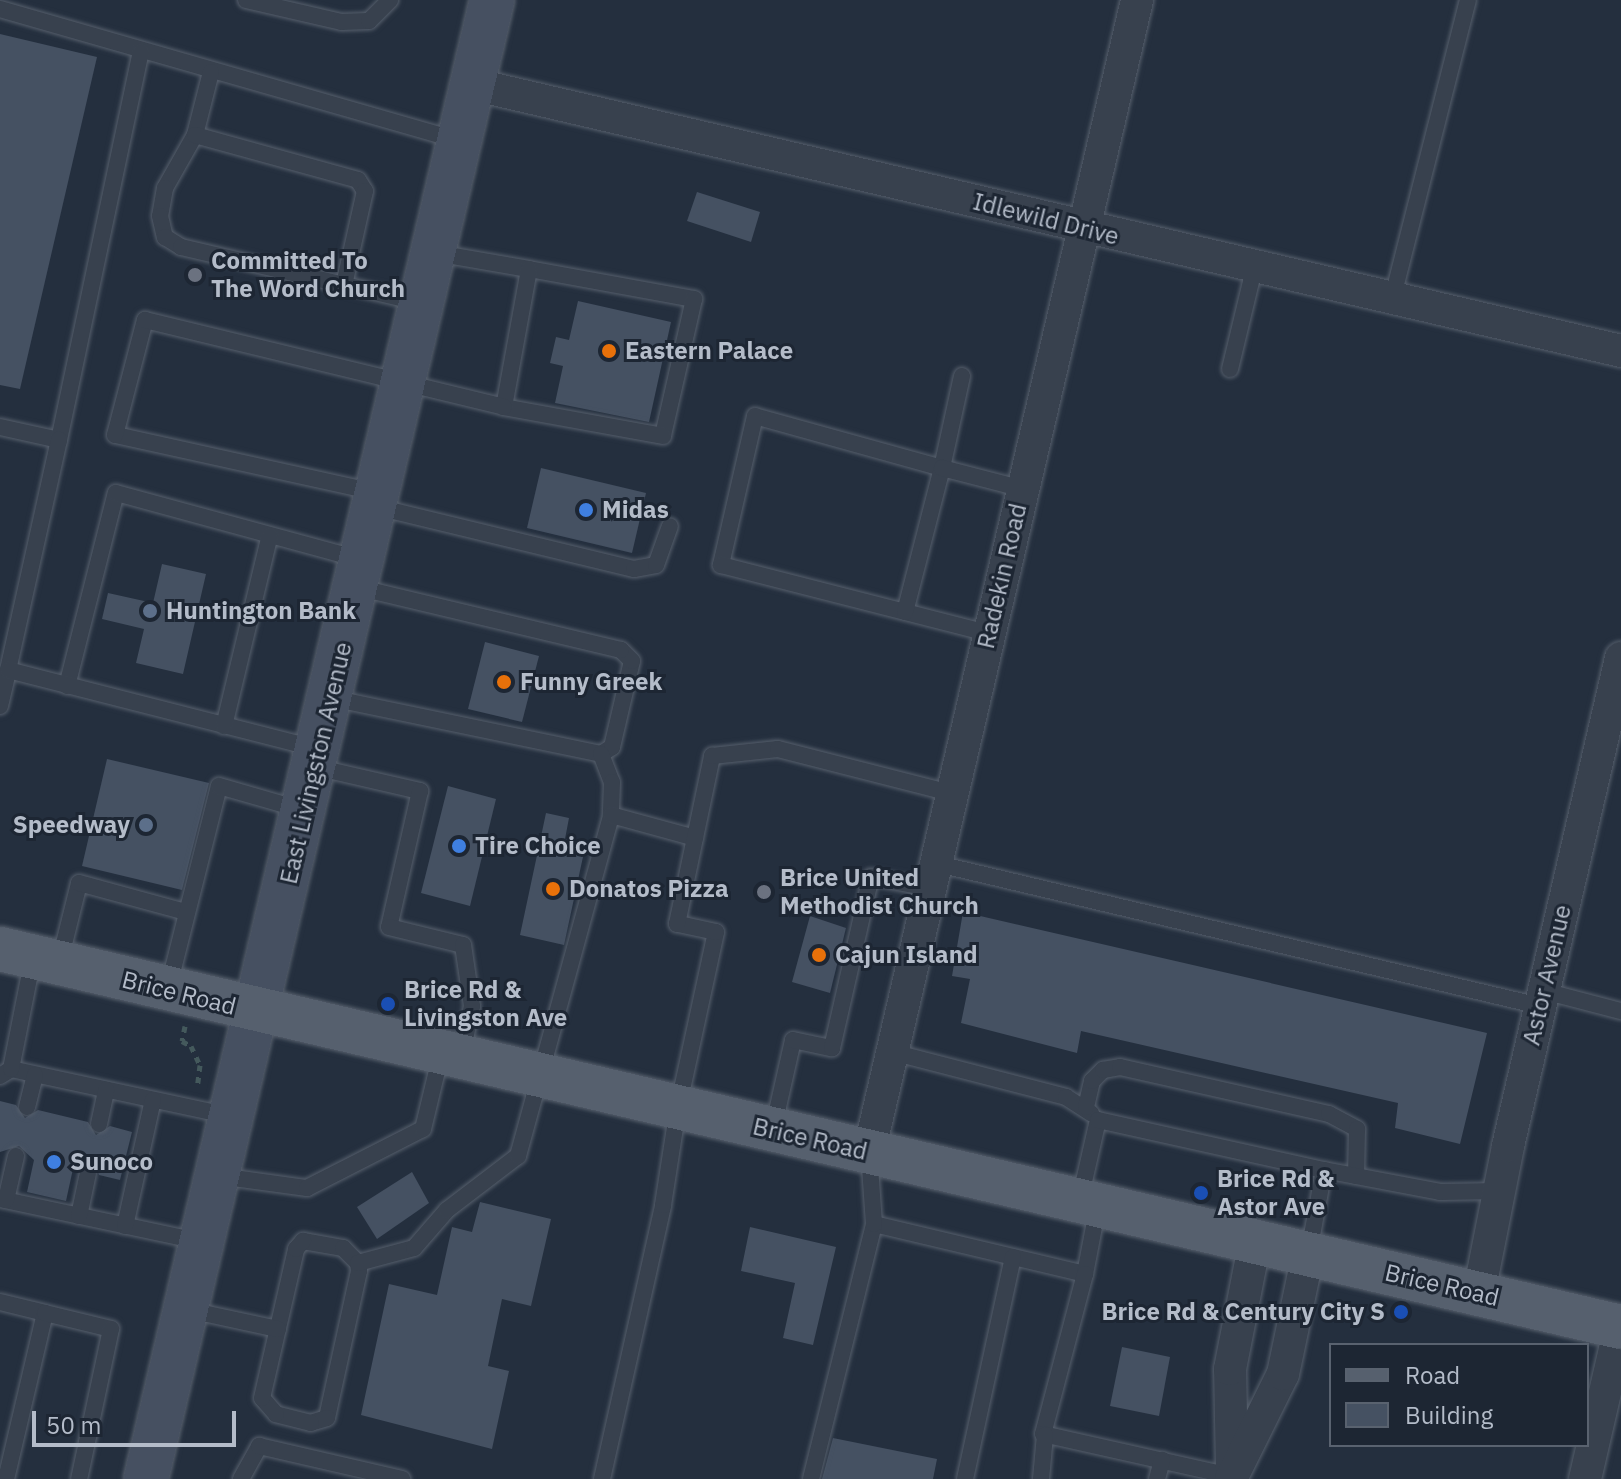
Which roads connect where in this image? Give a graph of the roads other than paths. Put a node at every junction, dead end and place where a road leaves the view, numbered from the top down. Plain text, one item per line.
1 (246, 0) edge
2 (390, 0) edge
3 (492, 0) edge
4 (1137, 0) edge
5 (1468, 0) edge
6 (0, 9) edge
7 (141, 52) junction
8 (211, 72) junction
9 (472, 84) junction
10 (195, 135) junction
11 (460, 141) junction
12 (1083, 228) junction
13 (435, 253) junction
14 (529, 269) junction
15 (1254, 269) junction
16 (344, 285) junction
17 (1392, 300) junction
18 (423, 303) junction
19 (1621, 351) edge
20 (1230, 369) dead end
21 (962, 376) dead end
22 (406, 381) junction
23 (504, 407) junction
24 (0, 427) edge
25 (59, 440) junction
26 (942, 468) junction
27 (1023, 489) junction
28 (378, 500) junction
29 (670, 526) dead end
30 (270, 535) junction
31 (361, 574) junction
32 (905, 612) junction
33 (988, 633) junction
34 (1621, 658) edge
35 (8, 670) junction
36 (67, 686) junction
37 (331, 698) junction
38 (0, 706) edge
39 (224, 726) junction
40 (601, 754) junction
41 (317, 758) junction
42 (951, 793) junction
43 (305, 810) junction
44 (611, 815) junction
45 (695, 838) junction
46 (932, 875) junction
47 (186, 912) junction
48 (31, 956) edge
49 (167, 991) junction
50 (1542, 999) junction
51 (1621, 1011) edge
52 (257, 1012) junction
53 (892, 1052) junction
54 (451, 1056) junction
55 (6, 1073) edge
56 (35, 1075) junction
57 (539, 1076) junction
58 (106, 1090) junction
59 (153, 1100) junction
60 (27, 1107) dead end
61 (1086, 1107) junction
62 (678, 1108) junction
63 (232, 1116) junction
64 (1098, 1120) junction
65 (99, 1124) dead end
66 (773, 1130) junction
67 (869, 1152) junction
68 (16, 1156) dead end
69 (1324, 1170) junction
70 (88, 1173) dead end
71 (218, 1175) junction
72 (1356, 1176) junction
73 (1500, 1191) junction
74 (3, 1199) edge
75 (1089, 1203) junction
76 (79, 1216) junction
77 (874, 1224) junction
78 (125, 1226) junction
79 (1255, 1241) junction
80 (202, 1242) junction
81 (1308, 1254) junction
82 (1013, 1257) junction
83 (358, 1263) junction
84 (1085, 1274) junction
85 (1479, 1293) junction
86 (0, 1302) edge
87 (186, 1309) junction
88 (45, 1313) junction
89 (1620, 1327) edge
90 (278, 1329) junction
91 (1045, 1435) junction
92 (1162, 1460) junction
93 (1236, 1478) edge
94 (6, 1479) edge
95 (79, 1479) edge
96 (146, 1479) edge
97 (241, 1479) edge
98 (402, 1479) edge
99 (602, 1479) edge
100 (811, 1479) edge
101 (965, 1479) edge
102 (1041, 1479) edge
103 (1157, 1479) edge
104 (1585, 1479) edge

1 - 2 lane
3 - 9 main road, East Livingston Avenue
4 - 12 street, Radekin Road
5 - 17 lane
6 - 7 lane
7 - 8 lane
7 - 25 lane
8 - 10 lane
8 - 11 lane
9 - 11 main road, East Livingston Avenue
9 - 12 street, Idlewild Drive
10 - 16 lane
10 - 16 lane
11 - 13 main road, East Livingston Avenue
12 - 15 street, Idlewild Drive
12 - 27 street, Radekin Road
13 - 14 lane
13 - 18 main road, East Livingston Avenue
14 - 23 lane
14 - 23 lane
15 - 17 street, Idlewild Drive
15 - 20 lane
16 - 18 lane
17 - 19 street, Idlewild Drive
18 - 22 main road, East Livingston Avenue
21 - 26 lane
22 - 23 lane
22 - 28 main road, East Livingston Avenue
22 - 28 lane
24 - 25 lane
25 - 35 lane
26 - 27 lane
26 - 32 lane
26 - 32 lane
27 - 33 street, Radekin Road
28 - 29 lane
28 - 31 main road, East Livingston Avenue
30 - 31 lane
30 - 36 lane
30 - 39 lane
31 - 37 main road, East Livingston Avenue
31 - 40 lane
32 - 33 lane
33 - 42 street, Radekin Road
34 - 50 street, Astor Avenue
35 - 36 lane
35 - 38 lane
36 - 39 lane
37 - 40 lane
37 - 41 main road, East Livingston Avenue
39 - 41 lane
40 - 44 lane
41 - 43 main road, East Livingston Avenue
41 - 54 lane
42 - 45 lane
42 - 46 street, Radekin Road
43 - 47 lane
43 - 52 main road, East Livingston Avenue
44 - 45 lane
44 - 57 lane
45 - 62 lane
46 - 50 lane
46 - 53 street, Radekin Road
46 - 66 lane
47 - 48 lane
47 - 49 lane
48 - 49 main road, Brice Road
48 - 55 lane
49 - 52 main road, Brice Road
50 - 51 lane
50 - 73 street, Astor Avenue
52 - 54 main road, Brice Road
52 - 63 main road, East Livingston Avenue
53 - 61 lane
53 - 67 street, Radekin Road
54 - 57 main road, Brice Road
54 - 71 lane
55 - 56 lane
56 - 58 lane
56 - 60 lane
57 - 62 main road, Brice Road
57 - 83 lane
58 - 59 lane
58 - 65 lane
59 - 63 lane
59 - 78 lane
61 - 64 lane
61 - 72 lane
62 - 66 main road, Brice Road
62 - 99 lane
63 - 71 main road, East Livingston Avenue
64 - 69 lane
64 - 75 lane
66 - 67 main road, Brice Road
67 - 75 main road, Brice Road
67 - 77 lane
68 - 74 lane
69 - 72 lane
69 - 81 lane
70 - 76 lane
71 - 80 main road, East Livingston Avenue
72 - 73 lane
73 - 85 street, Astor Avenue
74 - 76 lane
75 - 79 main road, Brice Road
75 - 84 lane
76 - 78 lane
77 - 82 lane
77 - 100 lane
78 - 80 lane
79 - 81 main road, Brice Road
79 - 93 street
80 - 87 main road, East Livingston Avenue
81 - 85 main road, Brice Road
81 - 93 street
82 - 84 lane
82 - 101 lane
83 - 90 lane
83 - 90 lane
84 - 91 lane
85 - 89 main road, Brice Road
86 - 88 lane
87 - 90 lane
87 - 96 main road, East Livingston Avenue
88 - 94 lane
88 - 95 lane
89 - 104 street
91 - 92 lane
91 - 102 lane
92 - 93 lane
92 - 103 lane
97 - 98 lane

